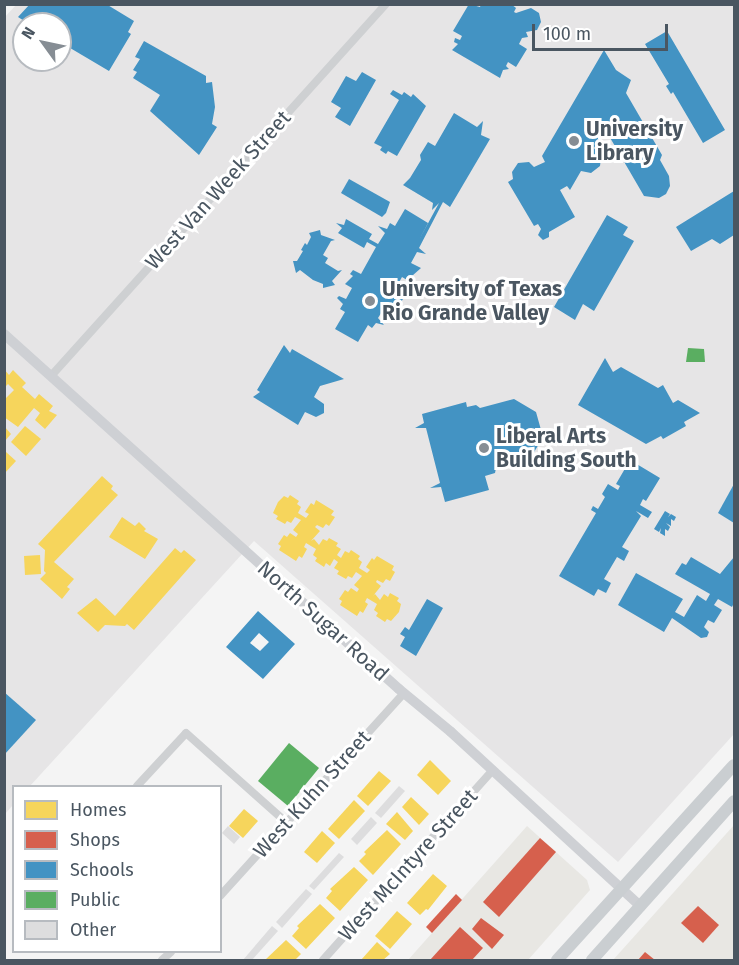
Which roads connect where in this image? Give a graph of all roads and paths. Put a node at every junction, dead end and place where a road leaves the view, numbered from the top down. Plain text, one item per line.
1 (386, 4) edge
2 (4, 334) edge
3 (51, 376) junction
4 (404, 693) junction
5 (735, 765) edge
6 (493, 770) junction
7 (138, 785) edge
8 (735, 801) edge
9 (287, 823) junction
10 (623, 889) junction
11 (222, 894) edge
12 (641, 907) junction
13 (323, 960) edge
14 (558, 960) edge
15 (592, 960) edge

1 - 3 street, West Van Week Street
2 - 3 street, North Sugar Road
3 - 4 street, North Sugar Road
4 - 6 street, North Sugar Road
4 - 9 street, West Kuhn Street
5 - 10 main road
6 - 10 street, North Sugar Road
6 - 13 street, West McIntyre Street
7 - 9 street
8 - 12 main road
9 - 11 street, West Kuhn Street
10 - 12 street, North Sugar Road
10 - 14 main road
12 - 15 main road

